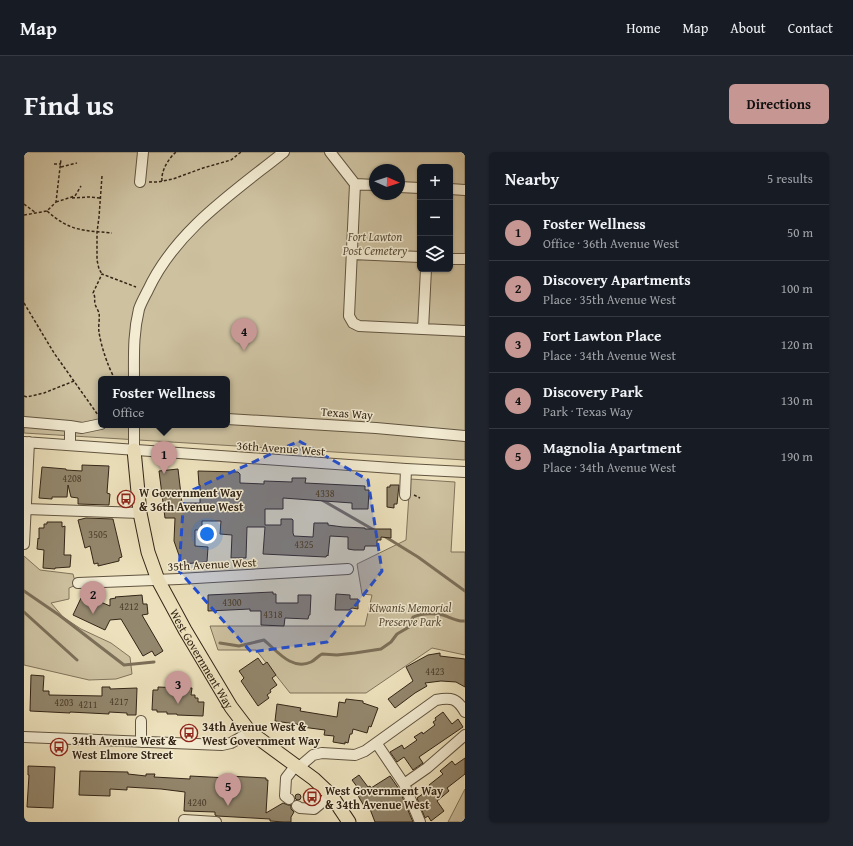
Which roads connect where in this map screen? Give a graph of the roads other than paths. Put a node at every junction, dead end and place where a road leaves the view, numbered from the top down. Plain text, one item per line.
1 (143, 152) edge
2 (284, 152) edge
3 (330, 152) edge
4 (144, 182) road end
5 (355, 184) junction
6 (369, 185) edge
7 (405, 187) edge
8 (417, 188) edge
9 (453, 189) edge
10 (465, 190) edge
11 (352, 254) junction
12 (417, 257) edge
13 (453, 259) edge
14 (465, 260) edge
15 (426, 272) edge
16 (423, 329) junction
17 (465, 331) edge
18 (134, 376) edge
19 (230, 419) edge
20 (98, 421) edge
21 (24, 422) edge
22 (70, 426) junction
23 (134, 428) edge
24 (465, 436) edge
25 (27, 442) edge
26 (70, 445) junction
27 (134, 450) junction
28 (406, 469) junction
29 (465, 472) edge
30 (405, 495) dead end
31 (140, 513) junction
32 (25, 515) edge
33 (24, 544) edge
34 (348, 569) dead end
35 (158, 580) junction
36 (78, 583) dead end
37 (465, 712) edge
38 (141, 721) dead end
39 (250, 732) junction
40 (465, 735) edge
41 (24, 737) edge
42 (141, 742) junction
43 (377, 744) junction
44 (298, 766) junction
45 (404, 784) junction
46 (331, 795) junction
47 (289, 799) dead end
48 (297, 806) dead end
49 (184, 820) dead end
50 (216, 822) edge
51 (349, 822) edge
52 (420, 822) edge

1 - 4 street
2 - 18 street
3 - 5 street
5 - 6 street
5 - 11 street
7 - 8 street
9 - 10 street
11 - 12 street
11 - 16 street
13 - 14 street
15 - 16 street
16 - 17 street
19 - 24 street, Texas Way
20 - 22 street
21 - 22 street
22 - 26 street
23 - 27 street
25 - 26 street, 36th Avenue West
25 - 32 street
26 - 27 street, 36th Avenue West
27 - 28 street, 36th Avenue West
27 - 31 main road, West Government Way
28 - 29 street, 36th Avenue West
28 - 30 street
31 - 32 street
31 - 35 main road, West Government Way
32 - 33 street
34 - 35 street, 35th Avenue West
35 - 36 street, 35th Avenue West
35 - 39 main road, West Government Way
37 - 43 street
38 - 42 street
39 - 42 street
39 - 44 main road, West Government Way
40 - 45 street
41 - 42 street
43 - 44 street
43 - 45 street
44 - 46 main road, West Government Way
44 - 47 street
45 - 52 street
46 - 48 street
46 - 51 main road, West Government Way
49 - 50 street

